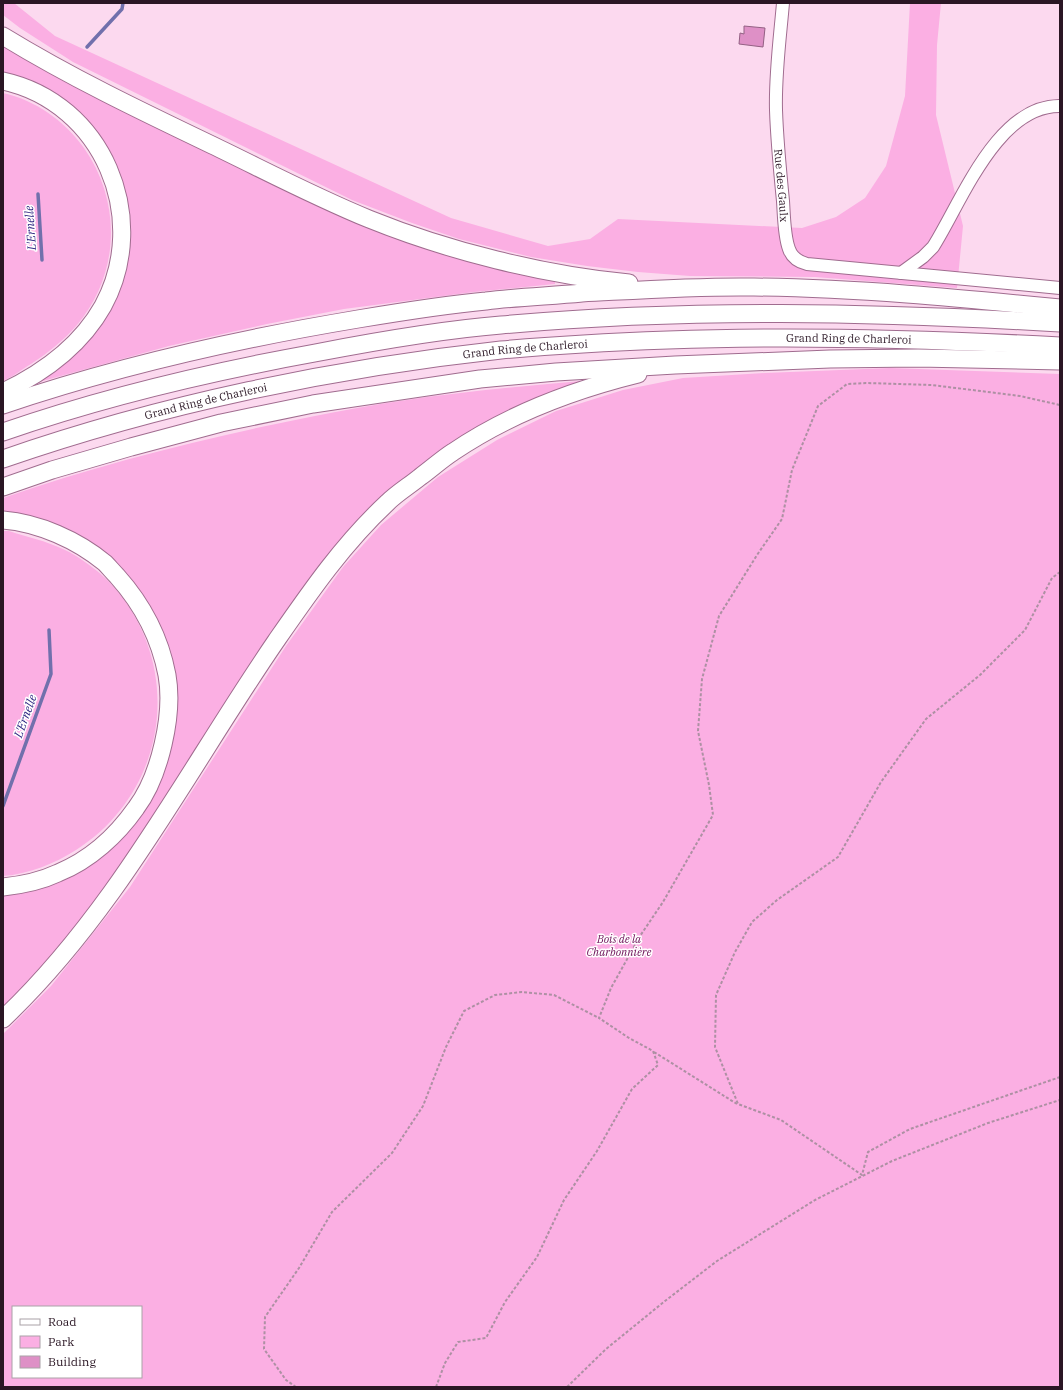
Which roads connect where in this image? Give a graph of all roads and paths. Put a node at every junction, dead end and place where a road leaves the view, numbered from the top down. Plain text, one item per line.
1 (783, 3) edge
2 (3, 36) edge
3 (3, 81) edge
4 (1060, 106) edge
5 (901, 273) junction
6 (675, 287) junction
7 (1060, 288) edge
8 (1060, 308) edge
9 (1060, 323) edge
10 (1060, 346) edge
11 (1060, 361) edge
12 (675, 365) junction
13 (3, 392) edge
14 (3, 405) edge
15 (1060, 405) edge
16 (3, 432) edge
17 (3, 459) edge
18 (3, 487) edge
19 (3, 520) edge
20 (1060, 572) edge
21 (3, 887) edge
22 (599, 1018) junction
23 (3, 1019) edge
24 (653, 1051) junction
25 (1060, 1077) edge
26 (1060, 1100) edge
27 (738, 1104) junction
28 (862, 1175) junction
29 (296, 1387) edge
30 (436, 1387) edge
31 (567, 1387) edge

1 - 5 street, Rue des Gaulx
2 - 6 highway
3 - 13 highway
4 - 5 street
5 - 7 street, Rue des Gaulx
6 - 8 highway
6 - 14 highway
9 - 16 highway
10 - 17 highway, Grand Ring de Charleroi
11 - 12 highway
12 - 18 highway
12 - 23 highway
15 - 22 path
19 - 21 highway
20 - 27 path
22 - 24 path
22 - 29 path
24 - 27 path
24 - 30 path
25 - 28 path
26 - 28 path
27 - 28 path
28 - 31 path

